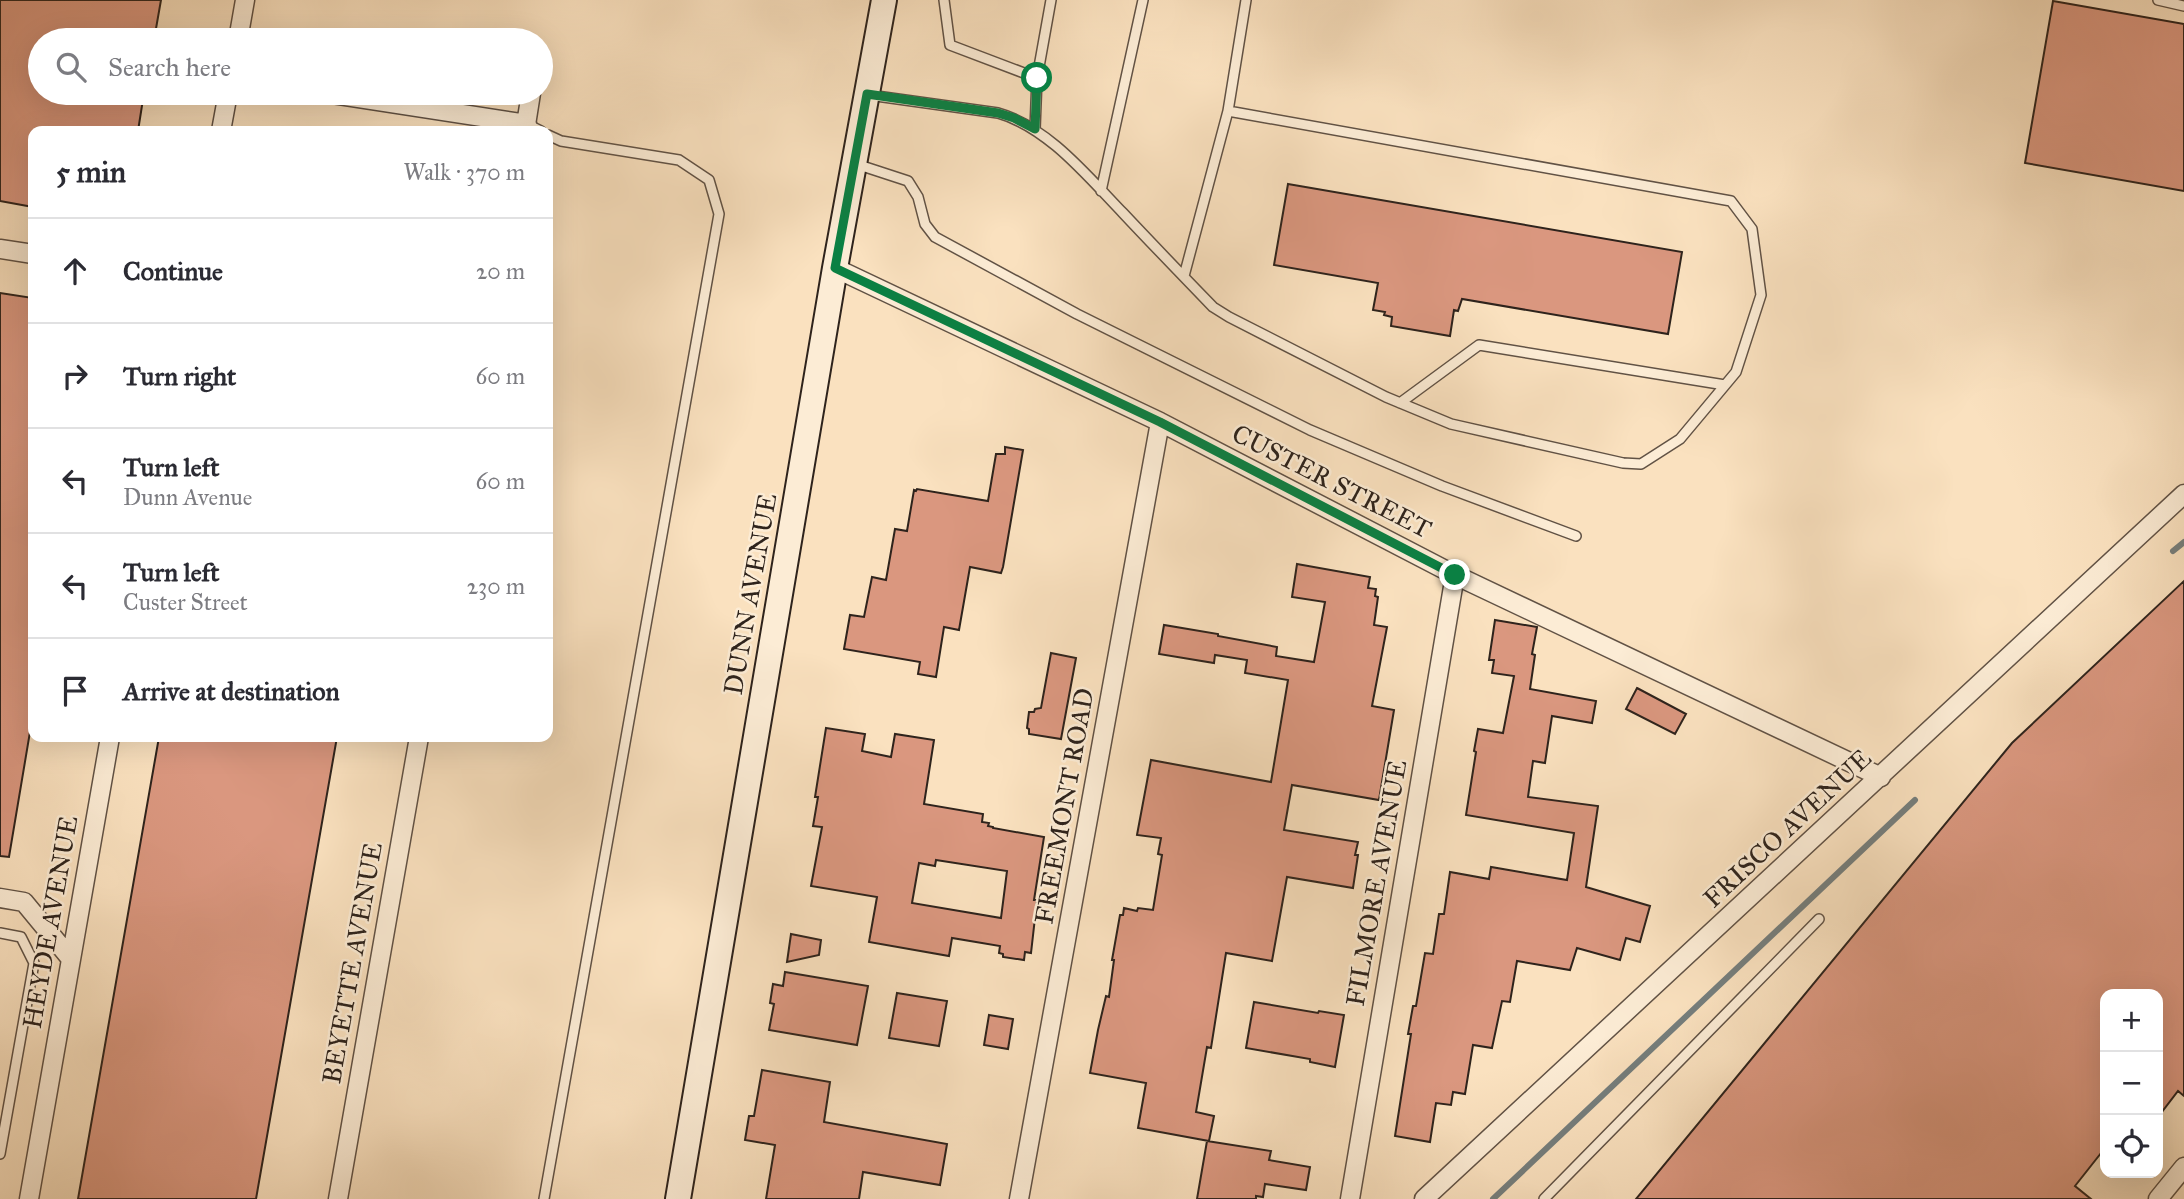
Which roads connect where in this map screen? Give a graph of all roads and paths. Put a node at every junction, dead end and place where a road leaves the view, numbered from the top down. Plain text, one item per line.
1 (245, 0) edge
2 (884, 0) edge
3 (944, 0) edge
4 (1051, 0) edge
5 (1143, 0) edge
6 (1246, 0) edge
7 (2158, 0) edge
8 (2184, 6) edge
9 (240, 28) edge
10 (1037, 78) junction
11 (867, 94) junction
12 (226, 105) edge
13 (395, 105) edge
14 (531, 105) edge
15 (1228, 111) junction
16 (222, 126) edge
17 (514, 126) edge
18 (531, 126) edge
19 (1035, 129) junction
20 (553, 137) edge
21 (854, 164) junction
22 (1101, 191) junction
23 (0, 249) edge
24 (28, 253) edge
25 (835, 268) junction
26 (1184, 276) junction
27 (1725, 385) junction
28 (1400, 403) junction
29 (1160, 422) junction
30 (2184, 494) edge
31 (1576, 536) dead end
32 (1455, 575) junction
33 (109, 742) edge
34 (418, 742) edge
35 (1881, 776) junction
36 (0, 898) edge
37 (1819, 919) dead end
38 (0, 933) edge
39 (71, 959) junction
40 (3, 1119) edge
41 (0, 1154) edge
42 (2184, 1167) edge
43 (29, 1199) edge
44 (338, 1199) edge
45 (544, 1199) edge
46 (678, 1199) edge
47 (1019, 1199) edge
48 (1350, 1199) edge
49 (1424, 1199) edge
50 (1544, 1199) edge
51 (2158, 1199) edge

1 - 9 street
2 - 11 main road, DUNN AVENUE
3 - 10 lane
4 - 10 lane
5 - 22 lane
6 - 15 lane
7 - 8 lane
10 - 19 lane
11 - 19 lane
11 - 21 main road, DUNN AVENUE
12 - 16 street
13 - 17 street
14 - 18 street
15 - 26 lane
15 - 27 lane
19 - 22 lane
20 - 45 lane
21 - 25 main road, DUNN AVENUE
21 - 31 lane
22 - 26 lane
23 - 24 street
25 - 29 street, CUSTER STREET
25 - 46 main road, DUNN AVENUE
26 - 28 lane
27 - 28 lane
27 - 28 lane
29 - 32 street, CUSTER STREET
29 - 47 street, FREEMONT ROAD
30 - 35 street, FRISCO AVENUE
32 - 35 street, CUSTER STREET
32 - 48 street, FILMORE AVENUE
33 - 39 street, HEYDE AVENUE
34 - 44 street, BEYETTE AVENUE
35 - 49 street, FRISCO AVENUE
36 - 39 street
37 - 50 lane
38 - 40 lane
39 - 43 street, HEYDE AVENUE
40 - 41 lane
42 - 51 street

